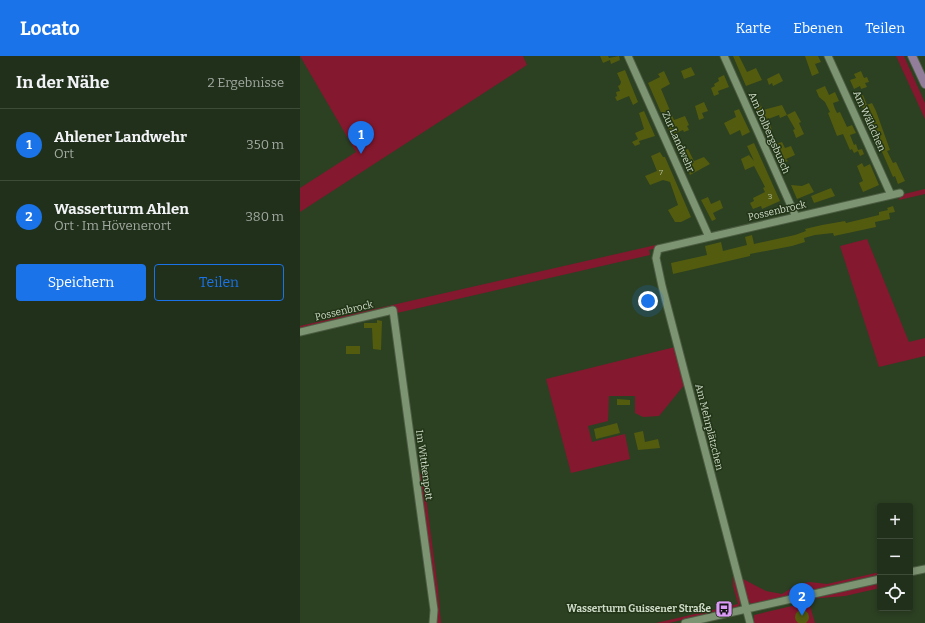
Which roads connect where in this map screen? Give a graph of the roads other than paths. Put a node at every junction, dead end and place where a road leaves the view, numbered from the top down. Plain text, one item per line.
1 (628, 56) edge
2 (724, 56) edge
3 (828, 56) edge
4 (912, 56) edge
5 (925, 84) edge
6 (900, 193) dead end
7 (891, 195) junction
8 (796, 217) junction
9 (709, 237) junction
10 (658, 249) joint
11 (393, 310) joint
12 (300, 332) edge
13 (925, 569) edge
14 (913, 571) edge
15 (877, 580) edge
16 (746, 609) junction
17 (433, 623) edge
18 (685, 623) edge
19 (750, 623) edge

1 - 9 street, Zur Landwehr
2 - 8 street, Am Dolbergsbusch
3 - 7 street, Am Wäldchen
4 - 5 main road
6 - 7 street, Possenbrock
7 - 8 street, Possenbrock
8 - 9 street, Possenbrock
9 - 10 street, Possenbrock
10 - 16 street, Am Mehrplätzchen
11 - 12 street, Possenbrock
11 - 17 street, Im Wittkenpott
13 - 14 street
15 - 16 street
16 - 18 street
16 - 19 street, Am Mehrplätzchen

